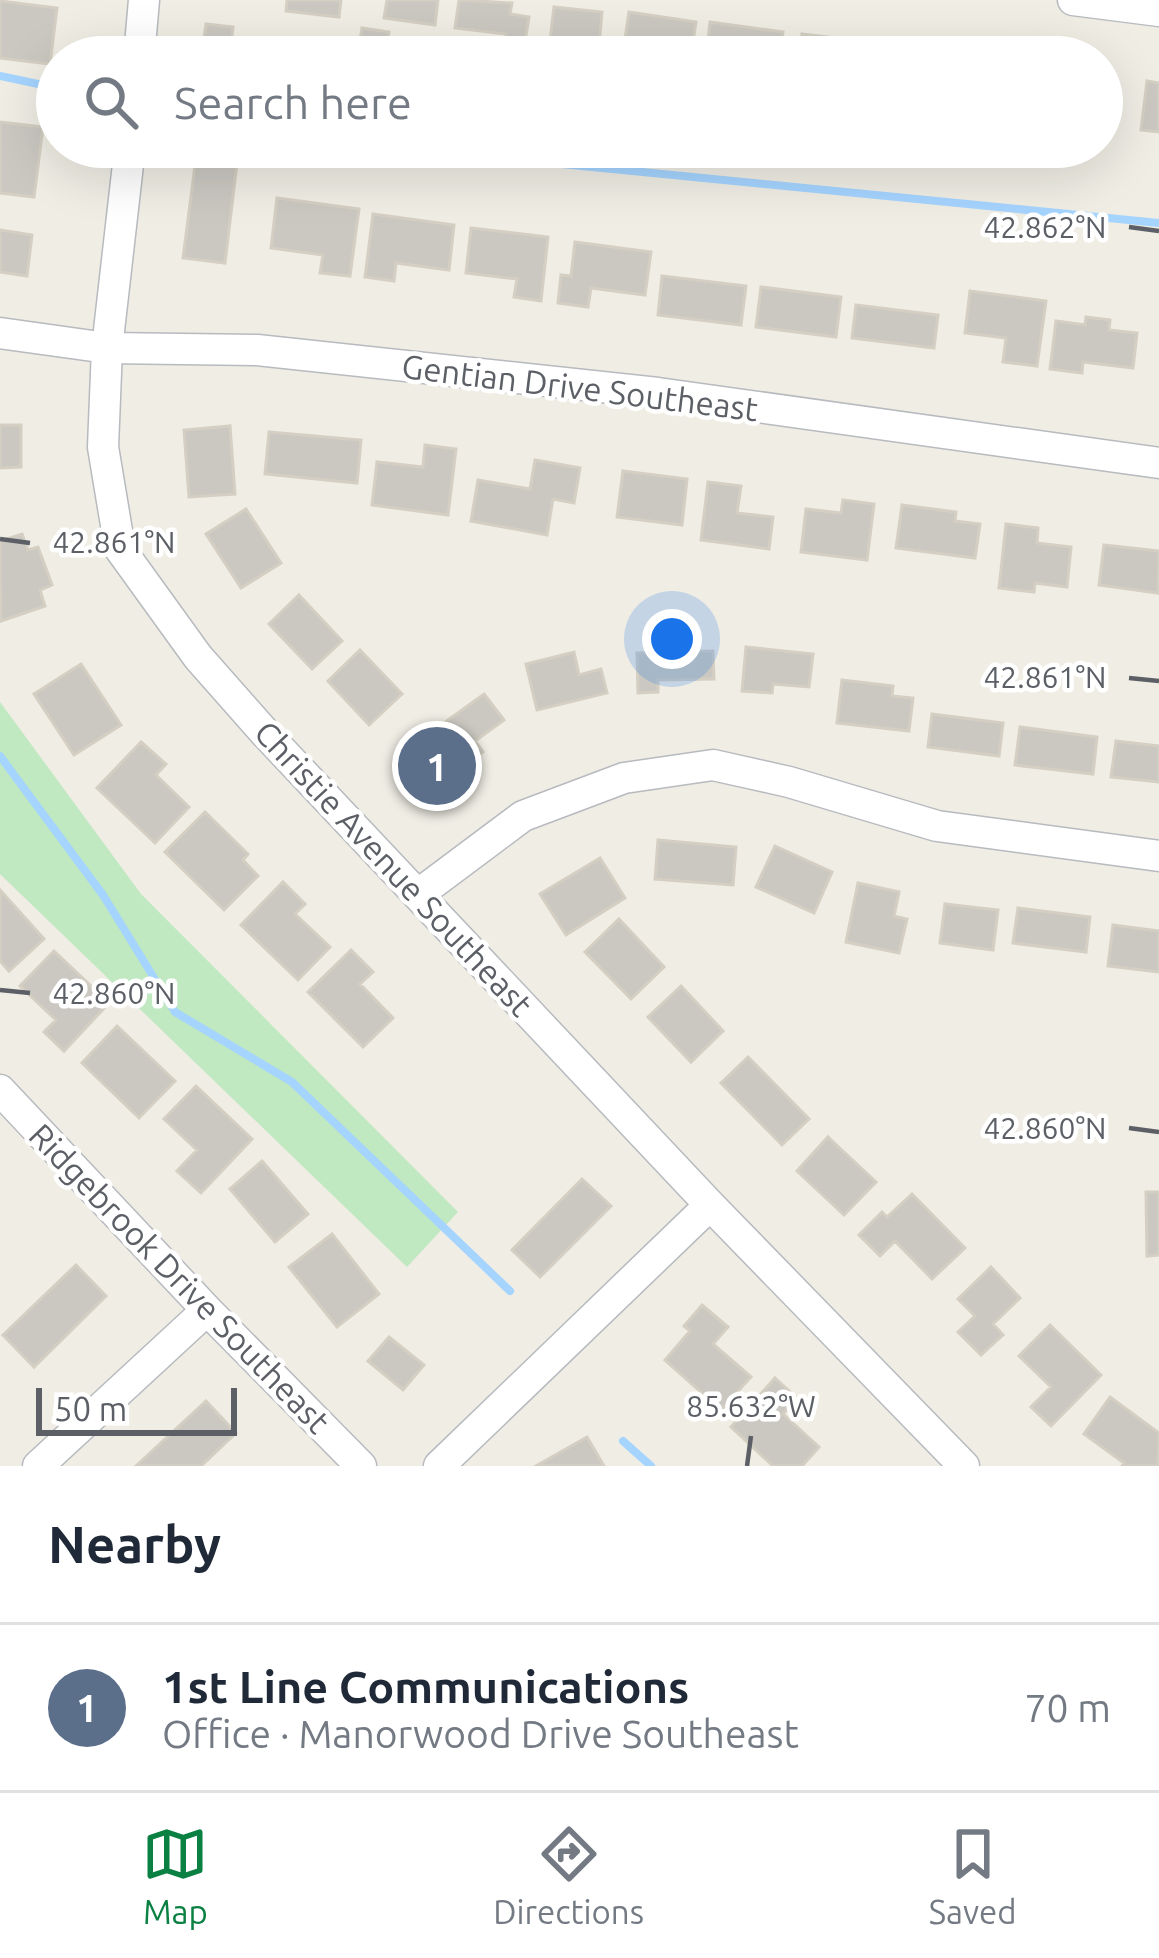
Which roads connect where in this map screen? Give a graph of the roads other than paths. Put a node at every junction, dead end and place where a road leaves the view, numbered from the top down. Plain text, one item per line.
1 (144, 0) edge
2 (1073, 0) edge
3 (1159, 11) edge
4 (141, 36) edge
5 (127, 168) edge
6 (0, 333) edge
7 (106, 348) junction
8 (1159, 464) edge
9 (1159, 856) edge
10 (420, 893) junction
11 (0, 1090) edge
12 (710, 1205) junction
13 (206, 1310) junction
14 (38, 1466) edge
15 (361, 1466) edge
16 (439, 1466) edge
17 (964, 1466) edge

1 - 4 street
2 - 3 street
5 - 7 street, Christie Avenue Southeast
6 - 7 street, Gentian Drive Southeast
7 - 8 street, Gentian Drive Southeast
7 - 10 street, Christie Avenue Southeast
9 - 10 street
10 - 12 street, Christie Avenue Southeast
11 - 13 street, Ridgebrook Drive Southeast
12 - 16 street
12 - 17 street, Christie Avenue Southeast
13 - 14 street
13 - 15 street, Ridgebrook Drive Southeast

